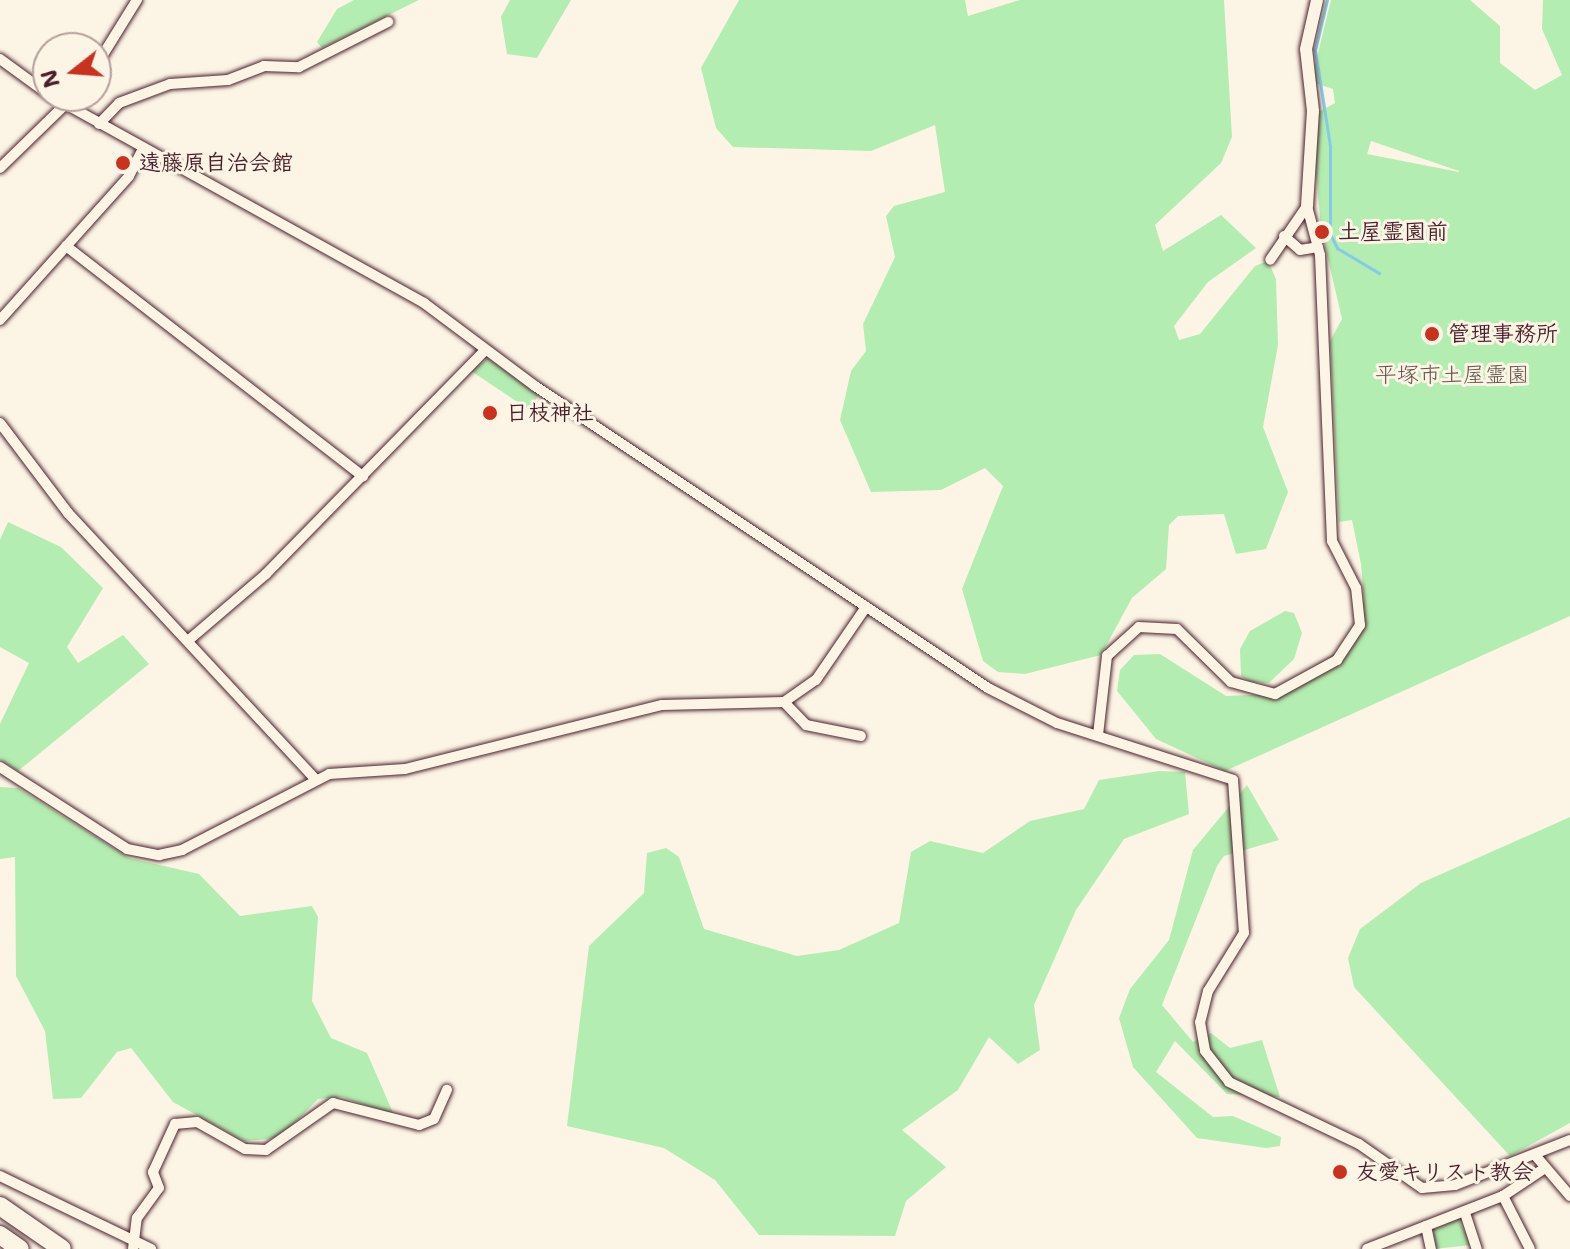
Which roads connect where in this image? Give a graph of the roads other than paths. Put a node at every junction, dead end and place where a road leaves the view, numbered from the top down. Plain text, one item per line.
1 (137, 0) edge
2 (1317, 0) edge
3 (388, 22) dead end
4 (112, 40) edge
5 (0, 59) edge
6 (32, 83) edge
7 (60, 112) edge
8 (77, 112) edge
9 (99, 124) junction
10 (142, 150) junction
11 (0, 168) edge
12 (1307, 206) junction
13 (1284, 236) junction
14 (66, 246) junction
15 (1318, 247) junction
16 (1270, 260) dead end
17 (0, 320) edge
18 (485, 350) junction
19 (0, 423) edge
20 (363, 476) junction
21 (864, 610) junction
22 (190, 639) junction
23 (784, 702) junction
24 (1098, 735) junction
25 (861, 736) dead end
26 (0, 767) edge
27 (315, 779) junction
28 (447, 1090) dead end
29 (1568, 1145) edge
30 (1535, 1155) junction
31 (1545, 1168) junction
32 (0, 1176) edge
33 (1503, 1196) junction
34 (1570, 1196) edge
35 (0, 1206) edge
36 (1465, 1213) junction
37 (1426, 1226) junction
38 (0, 1235) edge
39 (134, 1244) edge
40 (1385, 1246) edge
41 (20, 1249) edge
42 (62, 1249) edge
43 (151, 1249) edge
44 (1367, 1249) edge
45 (1431, 1249) edge
46 (1477, 1249) edge
47 (1530, 1249) edge

1 - 4 street
2 - 12 street
3 - 9 street
5 - 6 street
7 - 11 street
8 - 9 street
9 - 10 street
10 - 14 street
10 - 18 street
12 - 13 street
12 - 15 street
13 - 15 street
13 - 16 street
14 - 17 street
14 - 20 street
15 - 24 street
18 - 20 street
18 - 21 street
19 - 22 street
20 - 22 street
21 - 23 street
21 - 24 street
22 - 27 street
23 - 25 street
23 - 27 street
24 - 30 street
26 - 27 street
28 - 39 street
29 - 30 street
30 - 31 street
31 - 33 street
31 - 34 street
32 - 39 street
33 - 36 street
33 - 47 street
35 - 42 highway
36 - 37 street
36 - 46 street
37 - 40 street
37 - 45 street
38 - 41 highway
39 - 43 street
40 - 44 street

